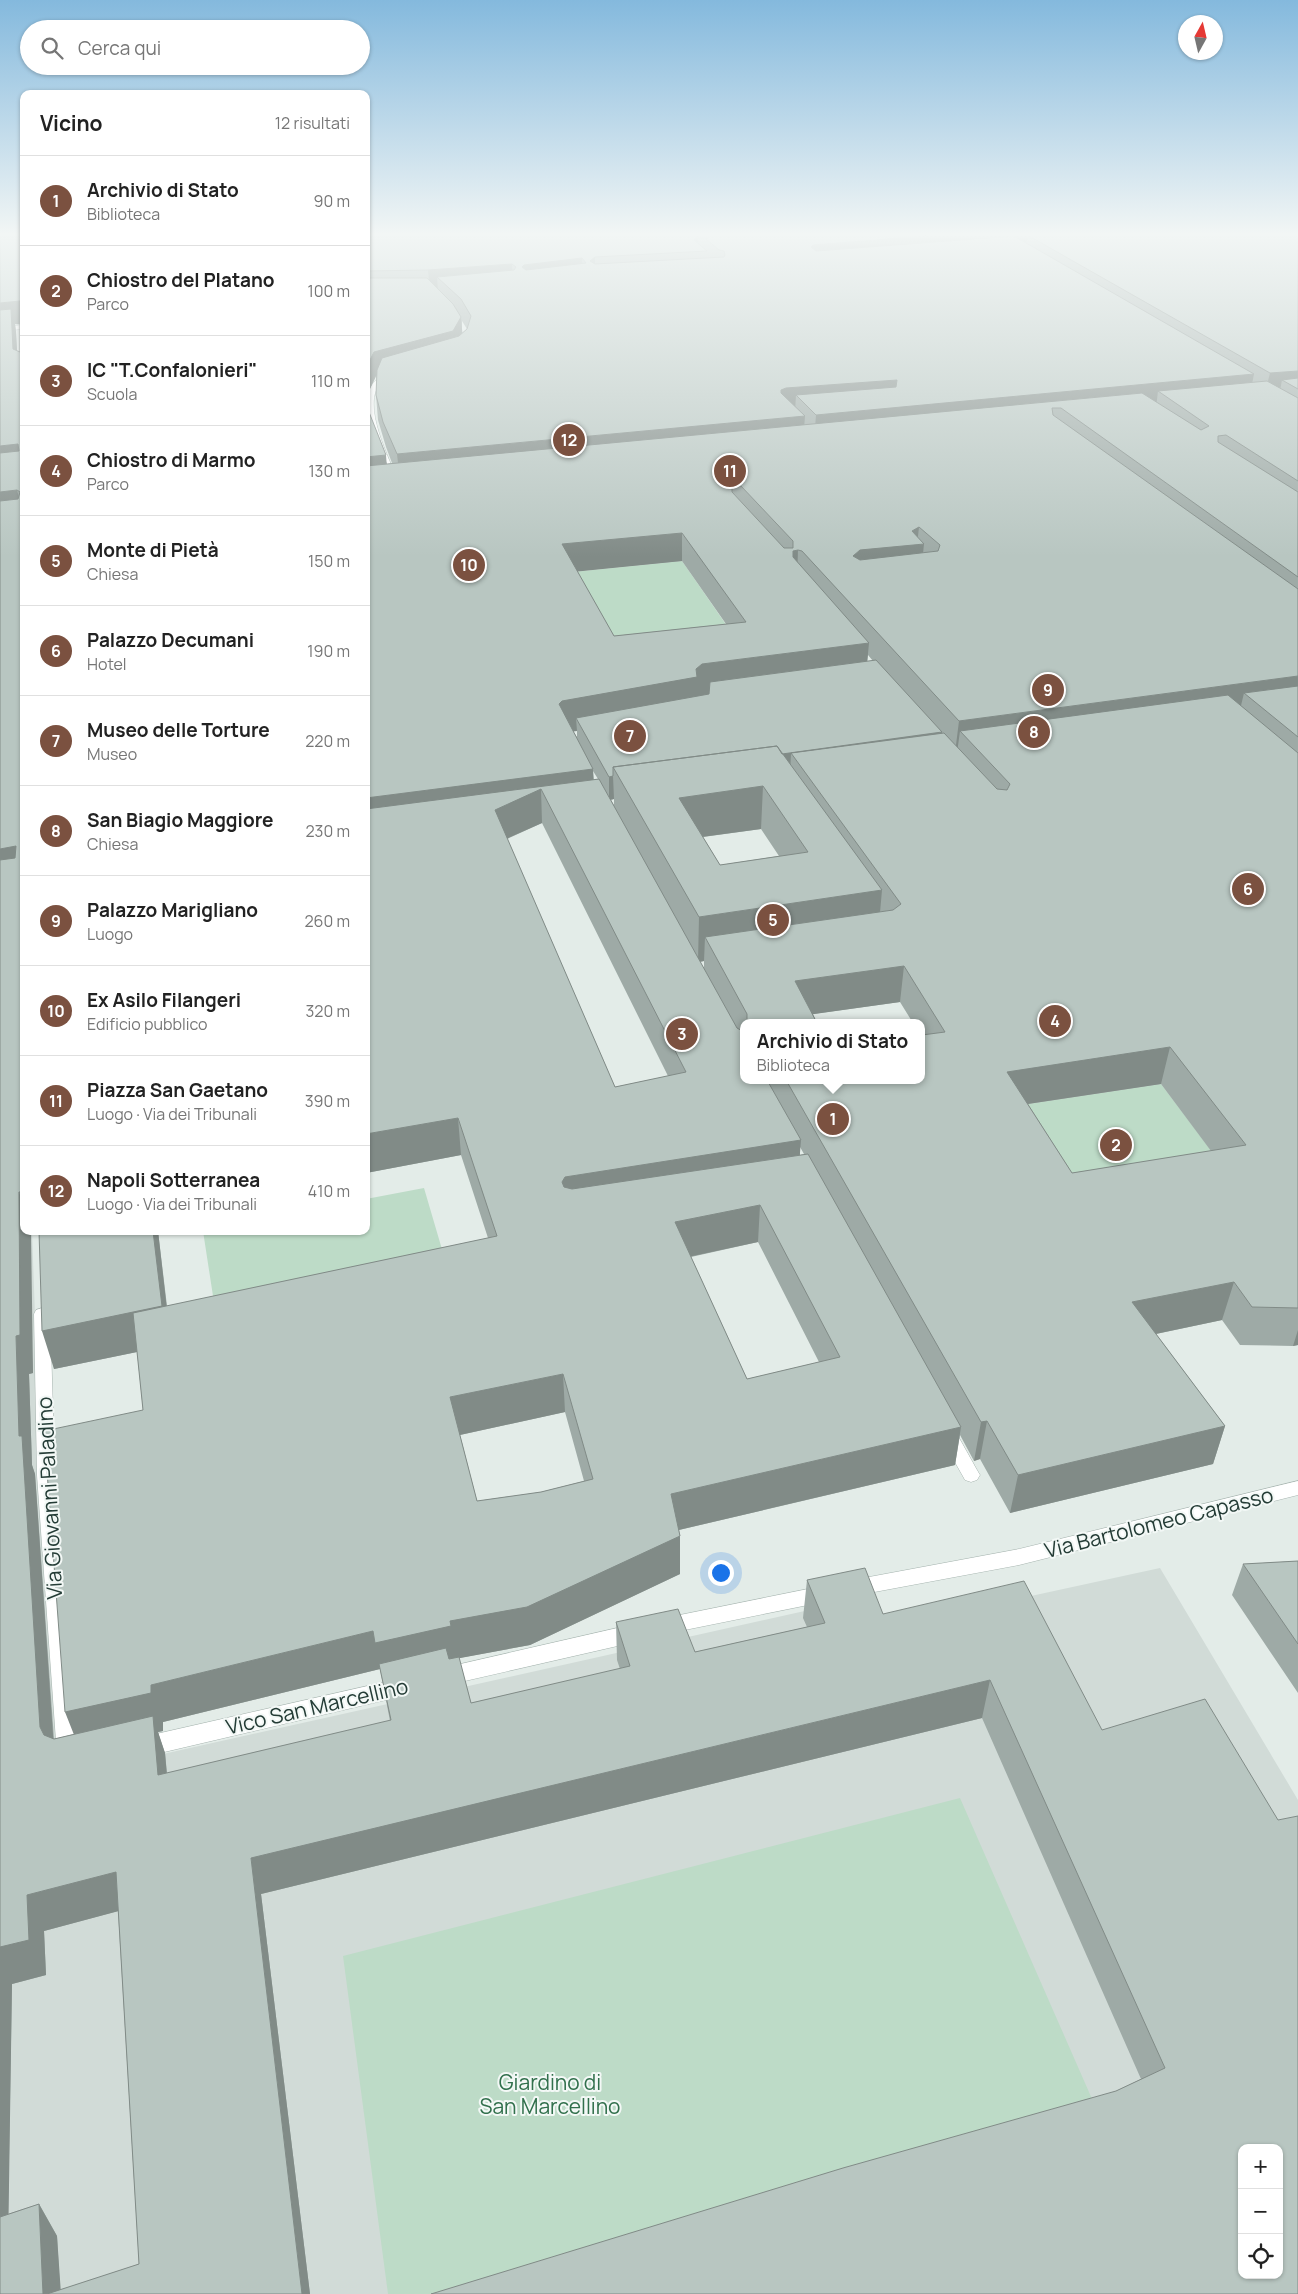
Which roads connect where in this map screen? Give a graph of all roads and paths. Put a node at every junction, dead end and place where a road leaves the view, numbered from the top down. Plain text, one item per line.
1 (397, 375) edge
2 (406, 485) edge
3 (42, 1300) edge
4 (938, 1415) edge
5 (971, 1475) dead end
6 (1298, 1488) edge
7 (712, 1615) joint
8 (126, 1751) edge
9 (78, 1762) edge

1 - 2 street
3 - 9 street, Via Giovanni Paladino
4 - 5 street
6 - 7 street, Via Bartolomeo Capasso
7 - 8 street, Vico San Marcellino

